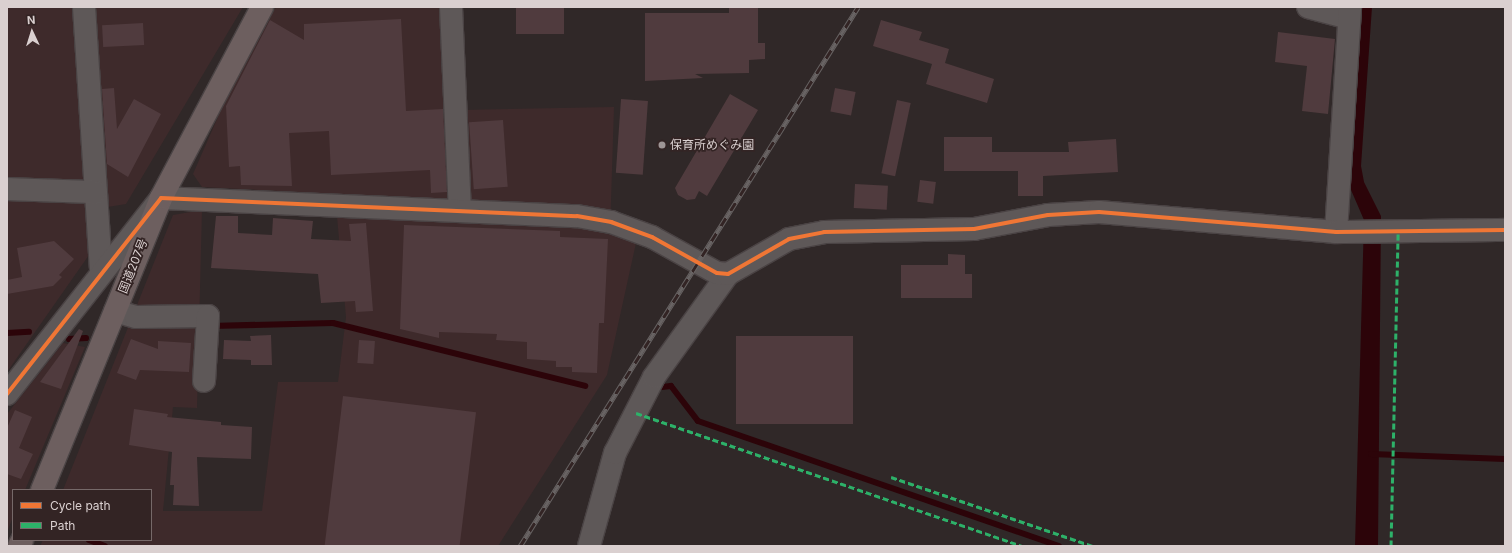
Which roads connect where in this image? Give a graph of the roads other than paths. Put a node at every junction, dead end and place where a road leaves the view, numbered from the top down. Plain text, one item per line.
1 (84, 7) edge
2 (262, 7) edge
3 (452, 7) edge
4 (1308, 7) edge
5 (1349, 13) edge
6 (7, 189) edge
7 (95, 192) junction
8 (161, 198) junction
9 (460, 211) junction
10 (1505, 230) edge
11 (1336, 232) junction
12 (101, 271) junction
13 (728, 274) junction
14 (115, 311) junction
15 (204, 381) dead end
16 (7, 394) edge
17 (42, 489) edge
18 (589, 546) edge

1 - 7 street
2 - 8 highway, 国道207号
3 - 9 street
4 - 5 street
5 - 11 street
6 - 7 street
7 - 12 street
8 - 9 street
8 - 12 street
8 - 14 highway, 国道207号
9 - 13 street
10 - 11 street
11 - 13 street
12 - 16 street
13 - 18 street
14 - 15 street
14 - 17 highway, 国道207号

